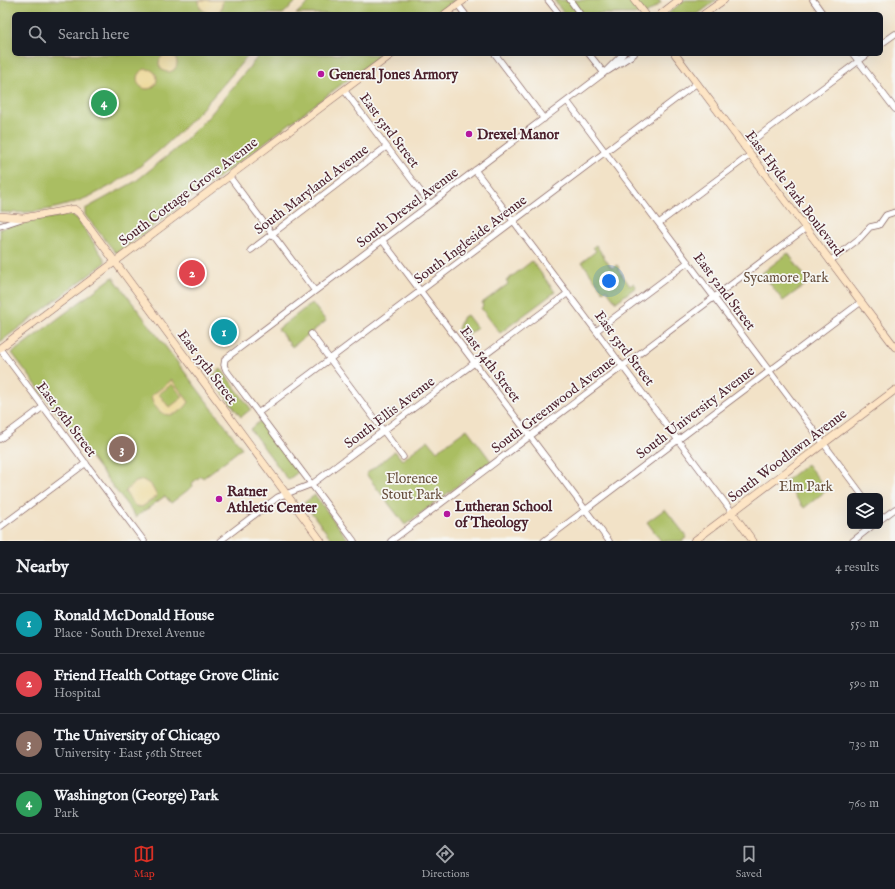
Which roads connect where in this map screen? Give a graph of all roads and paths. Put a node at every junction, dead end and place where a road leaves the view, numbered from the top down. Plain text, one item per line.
1 (548, 0) edge
2 (570, 0) edge
3 (634, 0) edge
4 (679, 0) edge
5 (724, 0) edge
6 (813, 0) edge
7 (461, 2) edge
8 (448, 12) edge
9 (464, 12) edge
10 (557, 12) edge
11 (579, 12) edge
12 (643, 12) edge
13 (664, 12) edge
14 (707, 12) edge
15 (822, 12) edge
16 (895, 34) edge
17 (883, 43) edge
18 (389, 56) edge
19 (497, 56) edge
20 (591, 56) edge
21 (621, 56) edge
22 (631, 56) edge
23 (677, 56) edge
24 (855, 56) edge
25 (865, 56) edge
26 (859, 61) junction
27 (604, 73) junction
28 (697, 83) junction
29 (344, 90) junction
30 (567, 101) junction
31 (895, 110) edge
32 (544, 119) junction
33 (386, 147) junction
34 (744, 147) junction
35 (606, 152) junction
36 (750, 155) junction
37 (475, 170) junction
38 (229, 176) junction
39 (430, 204) junction
40 (895, 212) edge
41 (2, 216) edge
42 (23, 218) junction
43 (513, 221) junction
44 (659, 223) junction
45 (0, 226) edge
46 (806, 228) junction
47 (272, 233) junction
48 (382, 240) junction
49 (251, 250) dead end
50 (830, 261) junction
51 (688, 262) junction
52 (114, 263) junction
53 (316, 291) junction
54 (421, 291) junction
55 (568, 293) junction
56 (714, 297) junction
57 (861, 302) junction
58 (596, 331) junction
59 (311, 334) dead end
60 (895, 347) edge
61 (0, 349) edge
62 (225, 359) joint
63 (330, 359) junction
64 (474, 363) junction
65 (623, 366) junction
66 (770, 371) junction
67 (895, 390) edge
68 (43, 407) junction
69 (258, 413) junction
70 (384, 431) junction
71 (530, 437) junction
72 (0, 439) edge
73 (678, 440) junction
74 (824, 443) junction
75 (403, 457) dead end
76 (86, 463) junction
77 (312, 484) junction
78 (862, 493) edge
79 (286, 494) junction
80 (895, 509) edge
81 (585, 510) junction
82 (732, 512) junction
83 (883, 517) edge
84 (0, 527) edge
85 (868, 529) edge
86 (144, 541) edge
87 (220, 541) edge
88 (321, 541) edge
89 (354, 541) edge
90 (391, 541) edge
91 (544, 541) edge
92 (609, 541) edge
93 (694, 541) edge
94 (753, 541) edge
95 (853, 541) edge

1 - 10 street
2 - 11 street
3 - 12 main road
4 - 13 main road
5 - 14 main road
6 - 15 street
7 - 8 main road
7 - 9 street
16 - 17 street
18 - 29 main road, South Cottage Grove Avenue
19 - 32 street
20 - 27 street
21 - 27 street, South Drexel Avenue
22 - 27 street, South Drexel Avenue
23 - 28 main road, East Hyde Park Boulevard
24 - 26 street
25 - 26 street
26 - 31 street
26 - 34 street
27 - 30 street, South Drexel Avenue
28 - 34 main road, East Hyde Park Boulevard
28 - 35 street, South Ingleside Avenue
29 - 33 street, East 53rd Street
29 - 38 main road, South Cottage Grove Avenue
30 - 32 street, South Drexel Avenue
30 - 35 street, East 52nd Street
32 - 37 street, South Drexel Avenue
33 - 39 street, East 53rd Street
33 - 47 street, South Maryland Avenue
34 - 36 main road, East Hyde Park Boulevard
35 - 43 street, South Ingleside Avenue
35 - 44 street, East 52nd Street
36 - 44 street
36 - 46 main road, East Hyde Park Boulevard
37 - 39 street, South Drexel Avenue
37 - 43 street, East 53rd Street
38 - 47 street
38 - 52 main road, South Cottage Grove Avenue
39 - 48 street, South Drexel Avenue
40 - 50 street
41 - 42 main road
42 - 45 street
42 - 52 main road, East 55th Street
43 - 54 street, South Ingleside Avenue
43 - 55 street, East 53rd Street
44 - 51 street, East 52nd Street
46 - 50 main road, East Hyde Park Boulevard
46 - 56 street, South Greenwood Avenue
47 - 49 street, South Maryland Avenue
47 - 53 street
48 - 53 street, South Drexel Avenue
48 - 54 street, East 54th Street
50 - 57 main road, East Hyde Park Boulevard
51 - 56 street, East 52nd Street
51 - 58 street
52 - 61 main road, South Cottage Grove Avenue
52 - 79 main road, East 55th Street
53 - 62 street, South Drexel Avenue
54 - 63 street, South Ingleside Avenue
54 - 64 street, East 54th Street
55 - 58 street, East 53rd Street
55 - 64 street, South Ellis Avenue
56 - 65 street, South Greenwood Avenue
56 - 66 street, East 52nd Street
57 - 60 main road, East Hyde Park Boulevard
57 - 66 street, South University Avenue
58 - 65 street, East 53rd Street
59 - 63 street
61 - 68 street, East 56th Street
62 - 69 street, East 55th Street
63 - 69 street, South Ingleside Avenue
63 - 70 street
64 - 70 street, South Ellis Avenue
64 - 71 street, East 54th Street
65 - 71 street, South Greenwood Avenue
65 - 73 street, East 53rd Street
66 - 73 street, South University Avenue
66 - 74 street, East 52nd Street
67 - 74 main road, South Woodlawn Avenue
68 - 72 street
68 - 76 street, East 56th Street
69 - 77 street, East 55th Street
70 - 75 street
70 - 77 street, South Ellis Avenue
71 - 81 street, East 54th Street
71 - 90 street, South Greenwood Avenue
73 - 81 street, South University Avenue
73 - 82 street, East 53rd Street
74 - 78 street, East 52nd Street
74 - 82 main road, South Woodlawn Avenue
76 - 84 street
76 - 86 street, East 56th Street
77 - 79 street, South Ellis Avenue
77 - 89 street, East 55th Street
79 - 87 street, South Ellis Avenue
79 - 88 main road, East 55th Street
80 - 83 street
81 - 91 street, South University Avenue
81 - 92 street, East 54th Street
82 - 93 main road, South Woodlawn Avenue
82 - 94 main road, East 53rd Street
85 - 95 street

